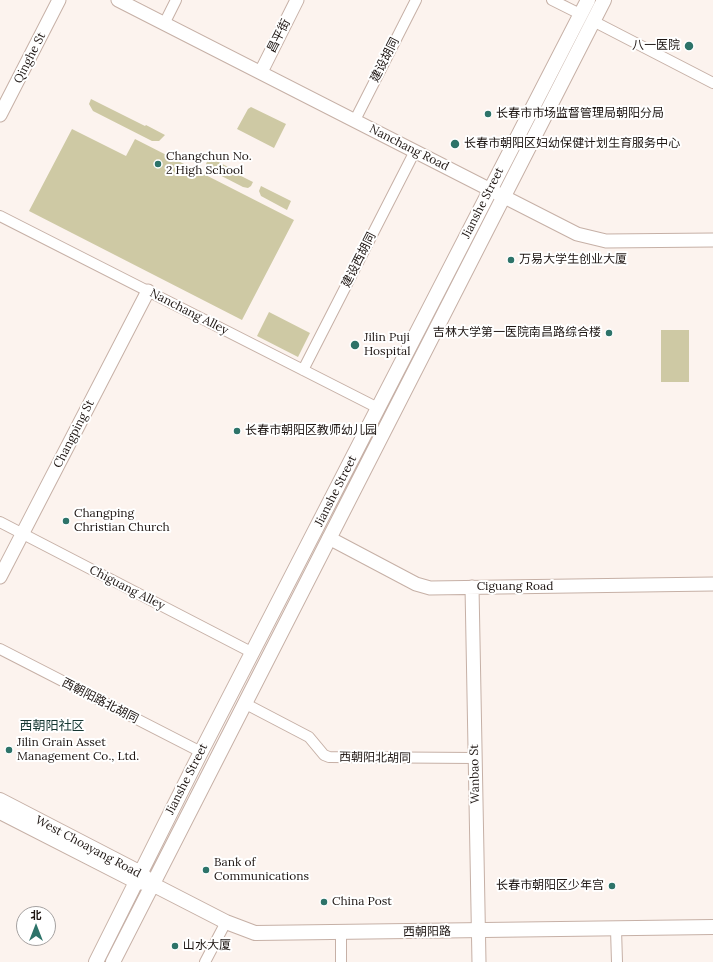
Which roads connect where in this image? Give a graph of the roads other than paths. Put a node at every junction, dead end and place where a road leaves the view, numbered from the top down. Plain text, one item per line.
1 (59, 0) edge
2 (118, 0) edge
3 (176, 0) edge
4 (297, 0) edge
5 (416, 0) edge
6 (552, 0) edge
7 (588, 0) edge
8 (604, 0) edge
9 (580, 14) junction
10 (593, 21) junction
11 (164, 24) junction
12 (261, 72) junction
13 (713, 83) edge
14 (0, 116) edge
15 (355, 120) junction
16 (416, 151) junction
17 (490, 189) junction
18 (503, 196) junction
19 (0, 216) edge
20 (713, 240) edge
21 (148, 291) junction
22 (303, 370) junction
23 (378, 408) junction
24 (0, 522) edge
25 (22, 534) junction
26 (328, 538) junction
27 (0, 577) edge
28 (713, 584) edge
29 (472, 587) junction
30 (0, 649) edge
31 (253, 653) junction
32 (244, 703) junction
33 (201, 752) junction
34 (475, 758) junction
35 (0, 800) edge
36 (0, 812) edge
37 (139, 878) junction
38 (152, 884) junction
39 (226, 922) junction
40 (713, 927) edge
41 (616, 928) junction
42 (478, 931) junction
43 (341, 933) junction
44 (96, 962) edge
45 (113, 962) edge
46 (205, 962) edge
47 (341, 962) edge
48 (479, 962) edge
49 (617, 962) edge

1 - 14 street, Qinghe St
2 - 11 street, Nanchang Road
3 - 11 street
4 - 12 street, 昌平街
5 - 15 street, 建设胡同
6 - 9 street
7 - 9 main road, Jianshe Street
8 - 10 main road, Jianshe Street
9 - 17 main road, Jianshe Street
10 - 13 street
10 - 18 main road, Jianshe Street
11 - 12 street, Nanchang Road
12 - 15 street, Nanchang Road
15 - 16 street, Nanchang Road
16 - 17 street, Nanchang Road
16 - 22 street, 建设西胡同
17 - 18 street, Nanchang Road
17 - 23 main road, Jianshe Street
18 - 20 street, Nanchang Road
18 - 26 main road, Jianshe Street
19 - 21 street, Nanchang Alley
21 - 22 street, Nanchang Alley
21 - 25 street, Changping St
22 - 23 street, Nanchang Alley
23 - 31 main road, Jianshe Street
24 - 25 street, Chiguang Alley
25 - 27 street, Changping St
25 - 31 street, Chiguang Alley
26 - 29 street, Ciguang Road
26 - 32 main road, Jianshe Street
28 - 29 street, Ciguang Road
29 - 34 street, Wanbao St
30 - 33 street, 西朝阳路北胡同
31 - 33 main road, Jianshe Street
32 - 34 street, 西朝阳北胡同
32 - 38 main road, Jianshe Street
33 - 37 main road, Jianshe Street
34 - 42 street, Wanbao St
35 - 37 main road, West Choayang Road
36 - 37 main road, West Choayang Road
37 - 38 main road, West Choayang Road
37 - 44 main road, Jianshe Street
38 - 39 main road, 西朝阳路
38 - 45 main road, Jianshe Street
39 - 43 main road, 西朝阳路
39 - 46 street
40 - 41 main road, 西朝阳路
41 - 42 main road, 西朝阳路
41 - 49 street
42 - 43 main road, 西朝阳路
42 - 48 street, Wanbao St
43 - 47 street

